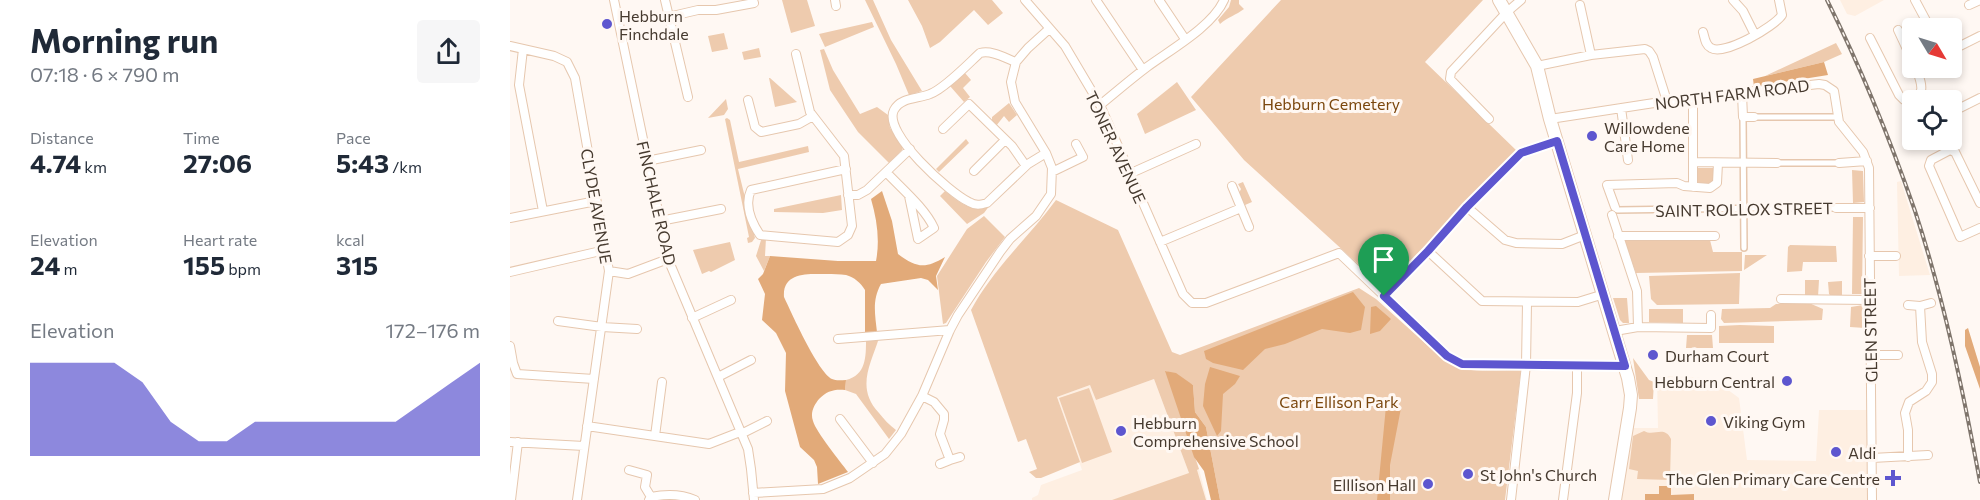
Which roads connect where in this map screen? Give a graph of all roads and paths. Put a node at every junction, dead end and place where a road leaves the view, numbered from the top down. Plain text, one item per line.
1 (624, 0) edge
2 (665, 0) edge
3 (753, 0) edge
4 (1025, 0) edge
5 (1096, 0) edge
6 (1159, 0) edge
7 (1224, 0) edge
8 (1499, 0) edge
9 (1521, 0) edge
10 (1733, 0) edge
11 (1779, 0) edge
12 (1915, 0) edge
13 (614, 1) edge
14 (1979, 2) edge
15 (727, 4) edge
16 (1580, 5) dead end
17 (1969, 5) dead end
18 (1507, 12) junction
19 (668, 16) junction
20 (1925, 18) edge
21 (1049, 28) junction
22 (1898, 30) dead end
23 (1703, 32) dead end
24 (1755, 35) junction
25 (1980, 36) edge
26 (1870, 38) dead end
27 (1185, 39) junction
28 (1902, 39) edge
29 (1962, 45) edge
30 (510, 46) edge
31 (524, 49) junction
32 (796, 54) dead end
33 (1591, 55) junction
34 (1016, 62) junction
35 (1537, 66) junction
36 (1143, 70) junction
37 (1919, 78) edge
38 (1742, 94) junction
39 (688, 97) dead end
40 (1980, 98) edge
41 (1693, 99) junction
42 (748, 100) dead end
43 (1667, 101) junction
44 (1100, 105) junction
45 (1962, 107) edge
46 (1621, 108) junction
47 (813, 116) junction
48 (1743, 117) junction
49 (1754, 117) joint
50 (1838, 117) junction
51 (1489, 119) dead end
52 (1550, 119) junction
53 (943, 129) dead end
54 (1005, 140) junction
55 (1557, 141) junction
56 (1076, 144) dead end
57 (1196, 144) dead end
58 (910, 149) junction
59 (701, 150) dead end
60 (1046, 153) junction
61 (1628, 160) dead end
62 (647, 161) junction
63 (1867, 161) junction
64 (1694, 162) junction
65 (1718, 163) junction
66 (1744, 163) junction
67 (1777, 163) joint
68 (1839, 163) joint
69 (1026, 166) junction
70 (846, 169) junction
71 (974, 171) dead end
72 (886, 172) junction
73 (1052, 172) junction
74 (1129, 174) junction
75 (1232, 186) dead end
76 (1693, 187) junction
77 (848, 195) junction
78 (909, 196) junction
79 (596, 201) junction
80 (1980, 203) edge
81 (1467, 207) junction
82 (1241, 208) junction
83 (1760, 208) joint
84 (1780, 208) joint
85 (1836, 208) joint
86 (1870, 208) junction
87 (721, 209) dead end
88 (1744, 209) junction
89 (543, 211) junction
90 (1615, 211) junction
91 (510, 218) edge
92 (660, 221) junction
93 (1249, 227) dead end
94 (1980, 228) edge
95 (1586, 235) junction
96 (1618, 236) junction
97 (1715, 236) dead end
98 (1160, 242) junction
99 (1744, 248) dead end
100 (605, 250) junction
101 (1428, 251) junction
102 (1869, 256) junction
103 (1896, 256) dead end
104 (668, 259) junction
105 (609, 271) junction
106 (510, 272) edge
107 (1604, 294) junction
108 (1384, 296) junction
109 (1781, 299) dead end
110 (731, 300) dead end
111 (1870, 300) junction
112 (1527, 303) junction
113 (1931, 303) dead end
114 (1908, 305) dead end
115 (1921, 310) junction
116 (1711, 315) dead end
117 (692, 318) junction
118 (558, 321) dead end
119 (602, 327) junction
120 (1638, 327) junction
121 (637, 329) dead end
122 (950, 330) junction
123 (1615, 331) junction
124 (838, 339) dead end
125 (510, 346) edge
126 (1870, 355) junction
127 (1898, 355) dead end
128 (751, 360) dead end
129 (1526, 365) junction
130 (1576, 366) junction
131 (1625, 366) junction
132 (718, 377) junction
133 (594, 379) junction
134 (662, 382) dead end
135 (922, 396) junction
136 (840, 419) dead end
137 (767, 421) dead end
138 (587, 426) junction
139 (741, 433) junction
140 (655, 436) junction
141 (514, 442) edge
142 (584, 446) junction
143 (1928, 456) dead end
144 (960, 457) dead end
145 (1908, 457) junction
146 (1872, 458) junction
147 (950, 460) junction
148 (873, 463) junction
149 (940, 464) dead end
150 (629, 470) dead end
151 (753, 496) edge
152 (650, 499) edge
153 (511, 500) edge
154 (577, 500) edge
155 (695, 500) edge
156 (1511, 500) edge
157 (1563, 500) edge
158 (1615, 500) edge
159 (1872, 500) edge

1 - 13 street
2 - 19 street
3 - 15 street
4 - 21 street, TONER AVENUE
5 - 36 street
6 - 27 street
7 - 27 street
8 - 18 main road
9 - 18 street
10 - 24 street
11 - 24 street
12 - 20 street
13 - 62 street, FINCHALE ROAD
14 - 17 street
15 - 19 street
16 - 33 street
18 - 35 main road
18 - 51 street
19 - 39 street
21 - 34 street
21 - 44 street, TONER AVENUE
22 - 28 street
23 - 24 street
25 - 29 street
26 - 37 street
27 - 36 street
30 - 31 street, CLYDE AVENUE
31 - 79 street, CLYDE AVENUE
31 - 89 street
32 - 47 street
33 - 35 street
33 - 43 street
34 - 58 street
34 - 60 street
35 - 52 main road
36 - 44 street
38 - 41 street, NORTH FARM ROAD
38 - 48 street
38 - 50 street, NORTH FARM ROAD
40 - 45 street
41 - 43 street, NORTH FARM ROAD
41 - 64 street
42 - 47 street
43 - 46 street, NORTH FARM ROAD
44 - 74 street, TONER AVENUE
46 - 52 street, NORTH FARM ROAD
46 - 61 street
47 - 70 street
48 - 49 street
48 - 66 street
49 - 50 street
50 - 63 street, NORTH FARM ROAD
52 - 55 main road
53 - 54 street
54 - 69 street
54 - 71 street
55 - 81 street
55 - 95 main road
56 - 73 street
57 - 74 street
58 - 69 street
58 - 72 street
59 - 62 street
60 - 69 street
60 - 73 street
62 - 92 street, FINCHALE ROAD
63 - 68 street
63 - 86 street, GLEN STREET
64 - 65 street
64 - 76 street
65 - 66 street
65 - 76 street
66 - 67 street
66 - 88 street
67 - 68 street
70 - 77 street
70 - 77 street
72 - 77 street
72 - 78 street
73 - 122 street
74 - 98 street, TONER AVENUE
75 - 82 street
76 - 90 street
78 - 78 street
79 - 89 street
79 - 100 street, CLYDE AVENUE
80 - 94 street
81 - 95 street
81 - 101 street
82 - 93 street
82 - 98 street
83 - 84 street, SAINT ROLLOX STREET
83 - 88 street, SAINT ROLLOX STREET
84 - 85 street, SAINT ROLLOX STREET
85 - 86 street, SAINT ROLLOX STREET
86 - 102 street, GLEN STREET
87 - 92 street
88 - 90 street, SAINT ROLLOX STREET
88 - 99 street
89 - 91 street
90 - 96 street
92 - 104 street, FINCHALE ROAD
95 - 107 main road
96 - 97 street
96 - 120 street
98 - 108 street, TONER AVENUE
100 - 105 street, CLYDE AVENUE
100 - 106 street
101 - 108 street
101 - 112 street
102 - 103 street
102 - 111 street, GLEN STREET
104 - 105 street
104 - 117 street, FINCHALE ROAD
105 - 119 street, CLYDE AVENUE
107 - 112 street
107 - 123 main road
108 - 129 street
109 - 111 street
110 - 117 street
111 - 126 street, GLEN STREET
112 - 129 street
113 - 115 street
114 - 115 street
115 - 145 street
116 - 120 street
117 - 132 street, FINCHALE ROAD
118 - 119 street
119 - 121 street
119 - 133 street, CLYDE AVENUE
120 - 123 street
122 - 124 street
122 - 135 street
123 - 131 main road
125 - 133 street
126 - 127 street
126 - 146 street, GLEN STREET
128 - 132 street
129 - 130 street
129 - 156 street
130 - 131 street
130 - 157 street
131 - 158 main road
132 - 139 street, FINCHALE ROAD
133 - 138 street, CLYDE AVENUE
134 - 140 street
135 - 147 street
135 - 148 street
136 - 148 street
137 - 139 street
138 - 140 street
138 - 142 street, CLYDE AVENUE
139 - 140 street
139 - 151 street, FINCHALE ROAD
141 - 142 street
141 - 153 street
142 - 154 street, CLYDE AVENUE
143 - 145 street
144 - 147 street
145 - 146 street
146 - 159 street, GLEN STREET
147 - 149 street
148 - 151 street
150 - 152 street
152 - 155 street

